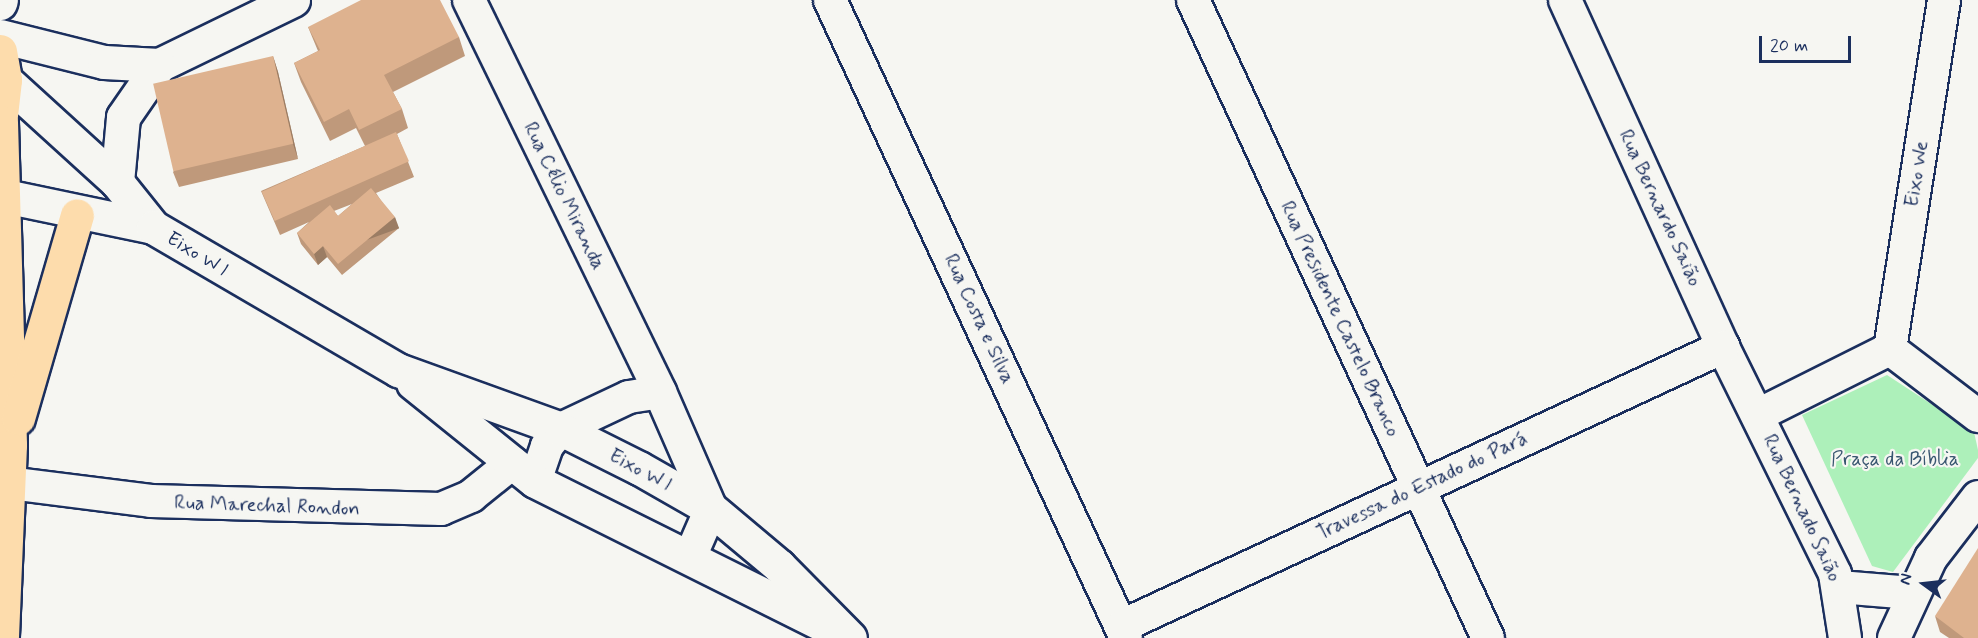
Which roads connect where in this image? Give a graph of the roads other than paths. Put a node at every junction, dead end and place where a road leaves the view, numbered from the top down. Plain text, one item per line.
1 (294, 0) edge
2 (469, 0) edge
3 (830, 0) edge
4 (1193, 0) edge
5 (1565, 0) edge
6 (1944, 0) edge
7 (0, 36) edge
8 (159, 65) junction
9 (3, 66) edge
10 (0, 123) edge
11 (117, 182) junction
12 (0, 195) edge
13 (76, 215) junction
14 (153, 227) junction
15 (1723, 347) junction
16 (1890, 349) junction
17 (399, 370) junction
18 (660, 392) junction
19 (1758, 415) junction
20 (1978, 416) edge
21 (561, 429) junction
22 (10, 445) junction
23 (524, 472) junction
24 (9, 483) junction
25 (1417, 488) junction
26 (1978, 497) edge
27 (711, 509) junction
28 (690, 557) junction
29 (1839, 587) junction
30 (1911, 593) junction
31 (1124, 632) edge
32 (846, 635) edge
33 (2, 638) edge
34 (1488, 638) edge
35 (1845, 638) edge
36 (1894, 638) edge

1 - 8 street
2 - 18 street, Rua Célio Miranda
3 - 31 street, Rua Costa e Silva
4 - 25 street, Rua Presidente Castelo Branco
5 - 15 street, Rua Bernardo Saião
6 - 16 street, Eixo We
7 - 8 street
8 - 11 street
9 - 10 main road
9 - 11 street
10 - 12 main road
11 - 14 street
12 - 13 street
12 - 22 main road
13 - 14 street
13 - 22 main road
14 - 17 street, Eixo W l
15 - 19 street, Rua Bernardo Saião
15 - 25 street, Travessa do Estado do Pará
16 - 19 street
16 - 20 street
17 - 21 street, Eixo W l
17 - 23 street, Eixo W l
18 - 21 street
18 - 27 street, Rua Célio Miranda
19 - 29 street, Rua Bernado Saião
21 - 23 street
21 - 27 street, Eixo W l
22 - 24 main road
23 - 24 street, Rua Marechal Rondon
23 - 28 street, Eixo W l
24 - 33 main road
25 - 31 street, Travessa do Estado do Pará
25 - 34 street, Rua Presidente Castelo Branco
26 - 30 street
27 - 28 street
27 - 32 street, Eixo W l
28 - 32 street, Eixo W l
29 - 30 street
29 - 35 street, Rua Bernado Saião
30 - 36 street

